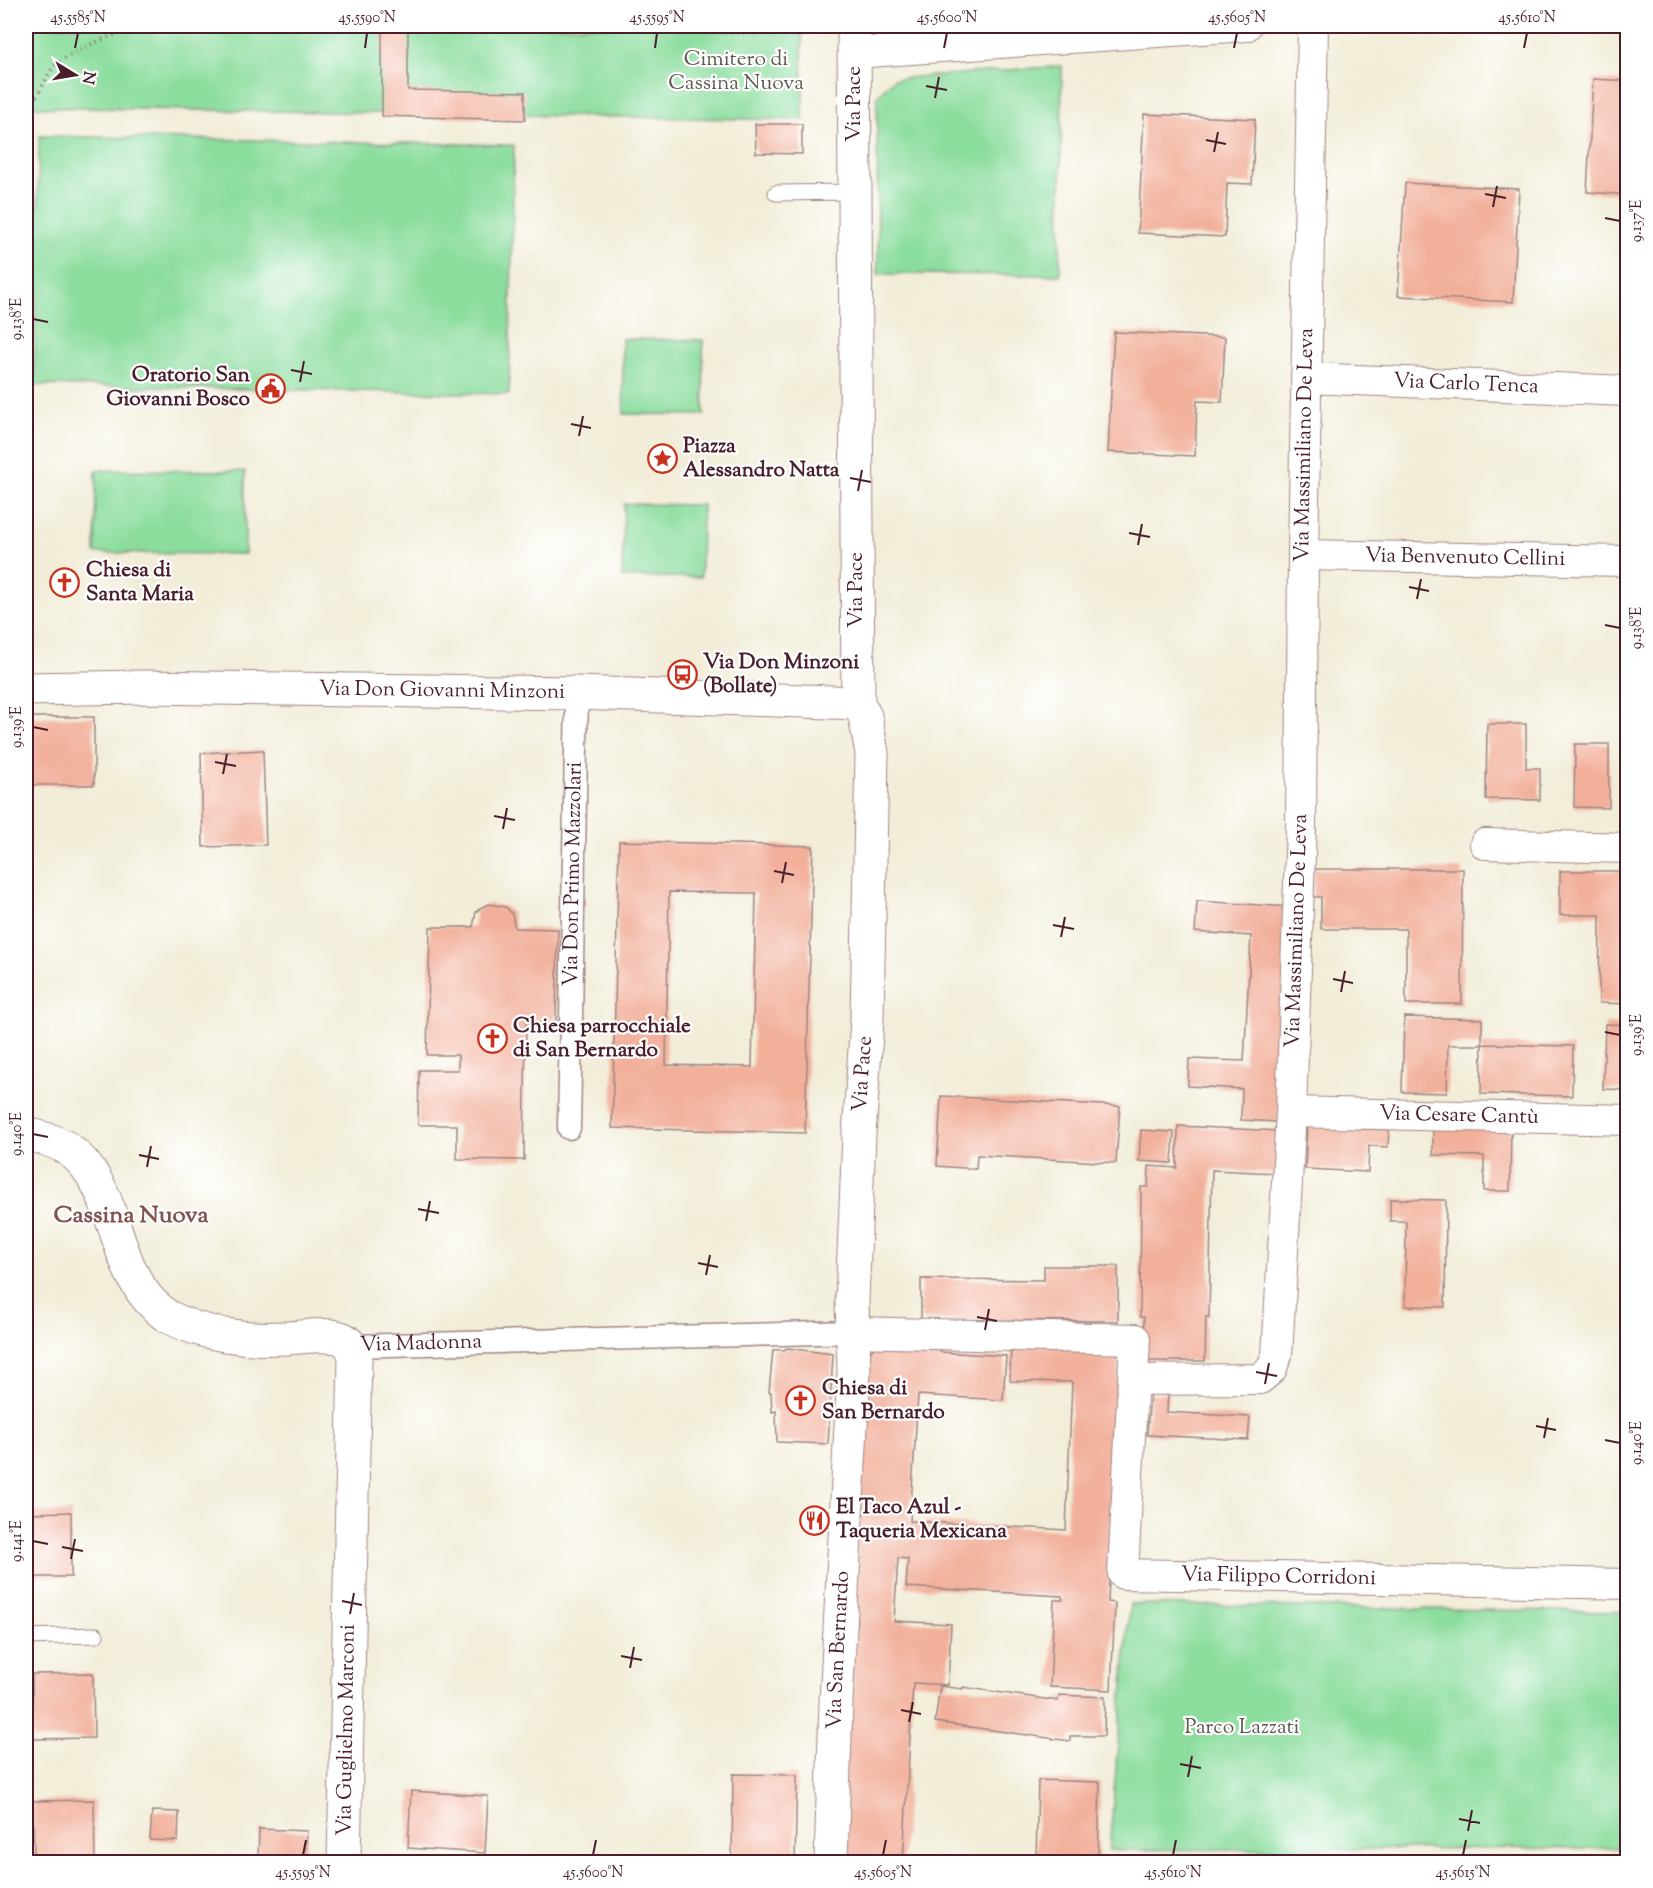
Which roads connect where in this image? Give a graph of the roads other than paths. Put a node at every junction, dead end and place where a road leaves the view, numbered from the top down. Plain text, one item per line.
1 (1246, 26) edge
2 (1313, 26) edge
3 (854, 39) edge
4 (855, 192) junction
5 (776, 193) dead end
6 (1306, 378) junction
7 (1628, 391) edge
8 (1303, 555) junction
9 (1628, 561) edge
10 (26, 689) edge
11 (577, 693) junction
12 (858, 702) junction
13 (1485, 844) dead end
14 (1628, 848) edge
15 (1291, 1112) junction
16 (1628, 1120) edge
17 (569, 1128) dead end
18 (26, 1134) edge
19 (852, 1332) junction
20 (352, 1346) junction
21 (1133, 1380) junction
22 (1628, 1584) edge
23 (96, 1635) dead end
24 (26, 1636) edge
25 (344, 1863) edge
26 (831, 1863) edge

1 - 3 street
2 - 6 street, Via Massimiliano De Leva
3 - 4 street, Via Pace
4 - 5 lane
4 - 12 street, Via Pace
6 - 7 street, Via Carlo Tenca
6 - 8 street, Via Massimiliano De Leva
8 - 9 street, Via Benvenuto Cellini
8 - 15 street, Via Massimiliano De Leva
10 - 11 street, Via Don Giovanni Minzoni
11 - 12 street, Via Don Giovanni Minzoni
11 - 17 street, Via Don Primo Mazzolari
12 - 19 street, Via Pace
13 - 14 street
15 - 16 street, Via Cesare Cantù
15 - 21 street, Via Massimiliano De Leva
18 - 20 street, Via Madonna
19 - 20 street, Via Madonna
19 - 21 street
19 - 26 street, Via San Bernardo
20 - 25 street, Via Guglielmo Marconi
21 - 22 street, Via Filippo Corridoni
23 - 24 lane

